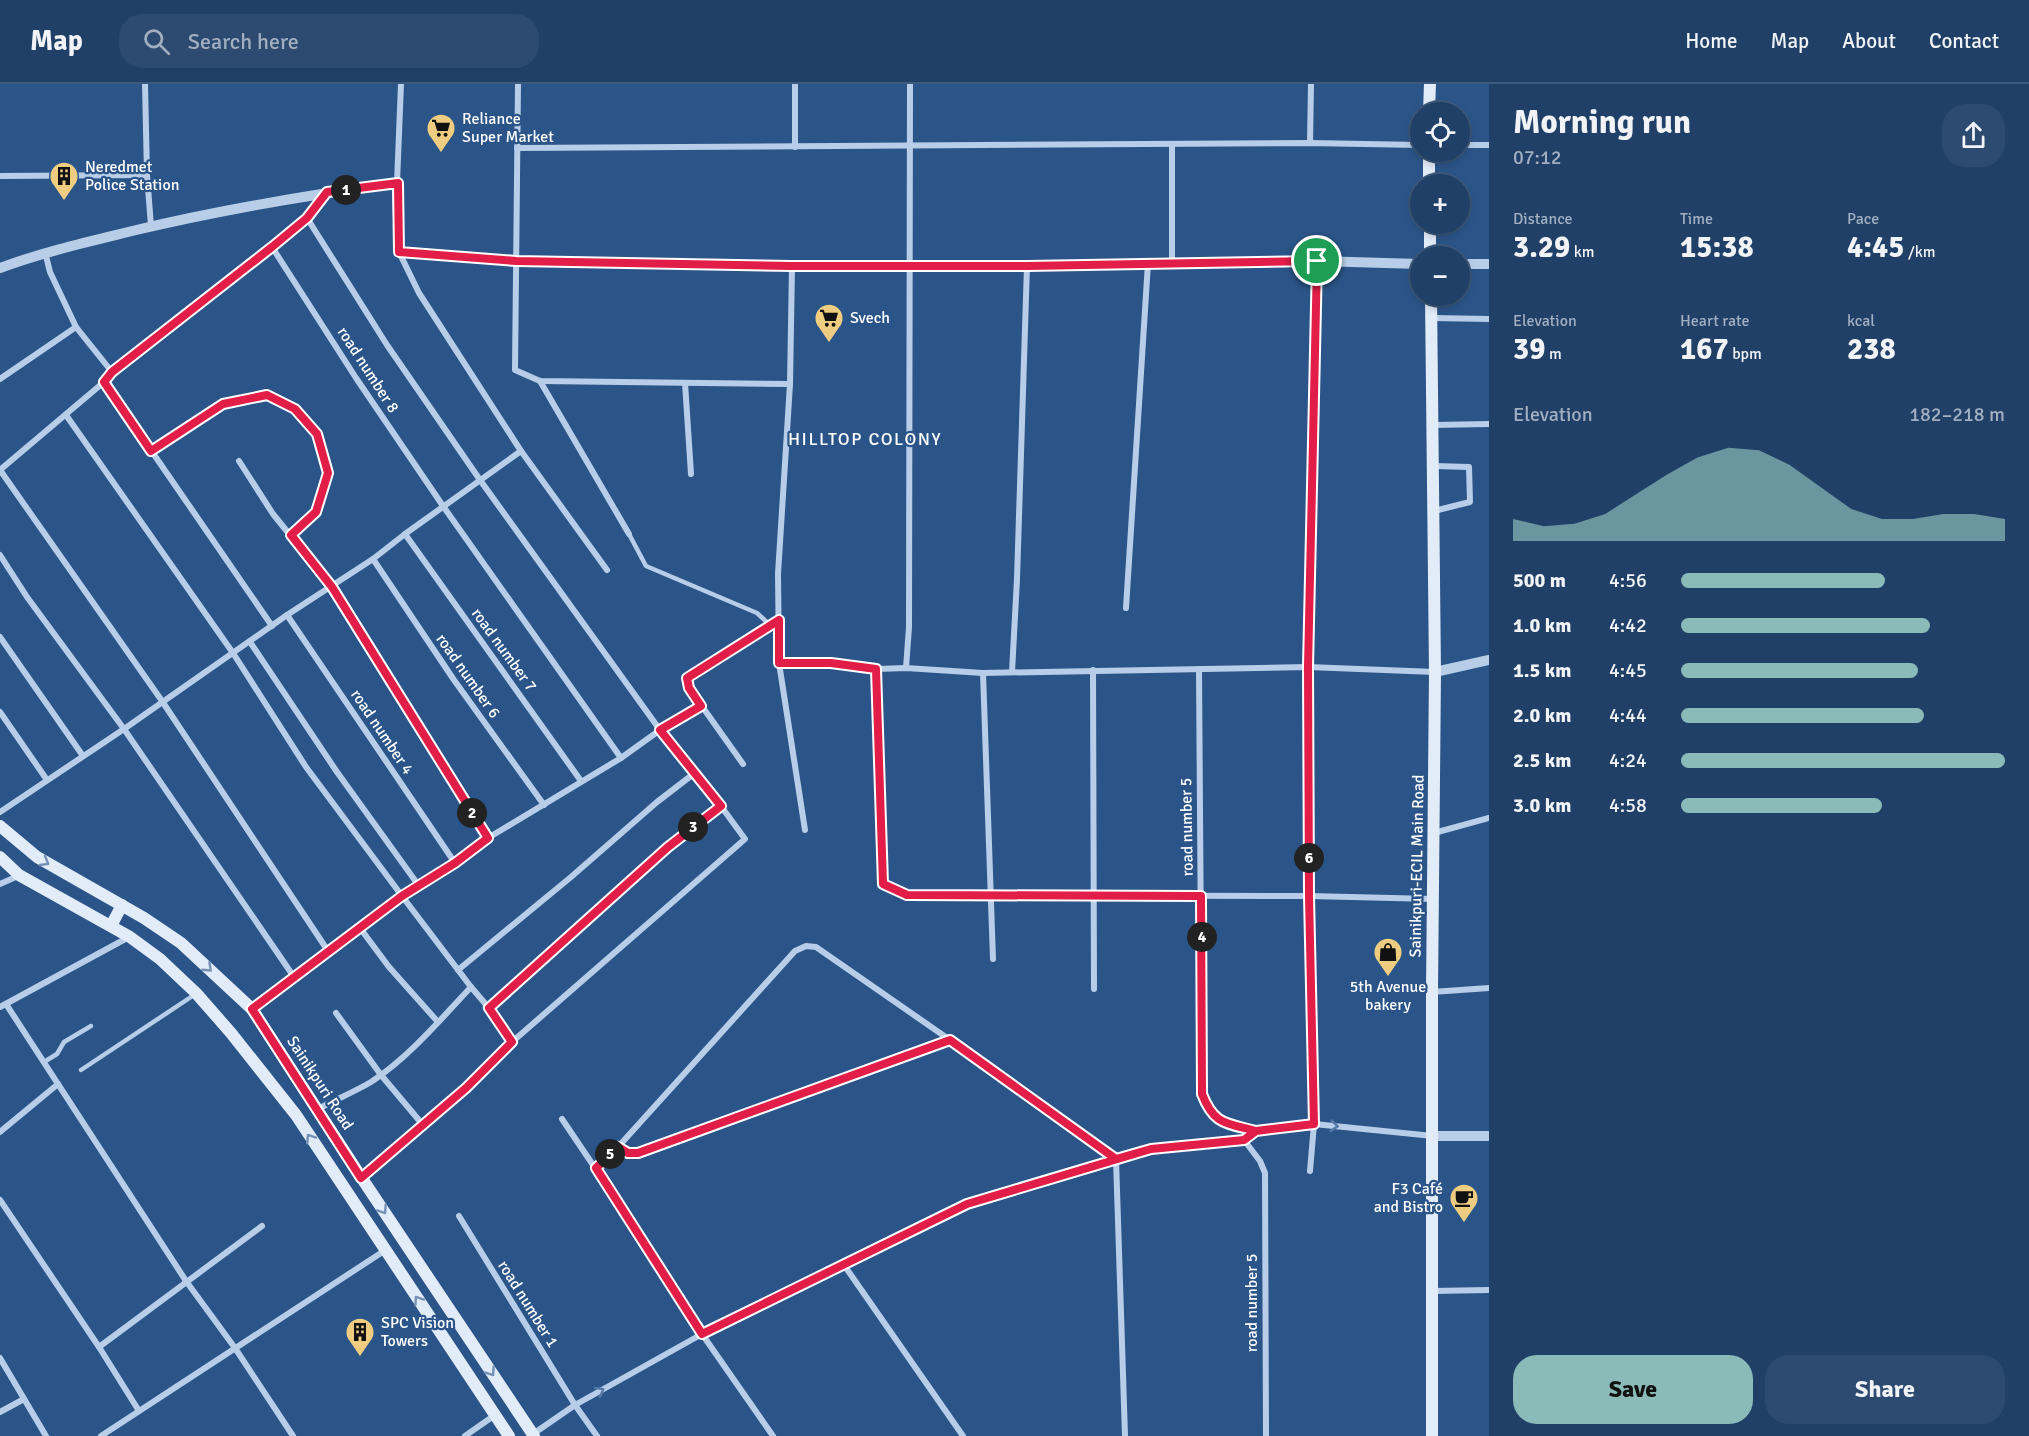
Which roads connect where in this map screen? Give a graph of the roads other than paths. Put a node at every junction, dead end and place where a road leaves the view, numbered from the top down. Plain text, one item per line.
1 (145, 84) edge
2 (401, 84) edge
3 (518, 84) edge
4 (795, 84) edge
5 (910, 84) edge
6 (1311, 84) edge
7 (1430, 84) edge
8 (1429, 102) edge
9 (1310, 143) junction
10 (1172, 145) junction
11 (1410, 145) edge
12 (1470, 145) edge
13 (1489, 145) edge
14 (795, 147) junction
15 (909, 147) junction
16 (517, 148) junction
17 (147, 175) junction
18 (0, 176) edge
19 (398, 183) junction
20 (327, 192) junction
21 (307, 218) junction
22 (151, 226) junction
23 (272, 247) junction
24 (45, 252) junction
25 (399, 252) junction
26 (516, 261) junction
27 (1317, 261) junction
28 (1172, 262) junction
29 (1148, 263) junction
30 (1410, 264) edge
31 (1470, 264) edge
32 (1489, 264) edge
33 (792, 266) junction
34 (910, 266) junction
35 (1027, 266) junction
36 (0, 267) edge
37 (1431, 306) edge
38 (1432, 318) junction
39 (1489, 319) edge
40 (76, 327) junction
41 (112, 372) junction
42 (0, 379) edge
43 (540, 381) junction
44 (104, 382) junction
45 (685, 383) junction
46 (790, 384) junction
47 (66, 415) junction
48 (1489, 424) edge
49 (1433, 425) junction
50 (151, 451) junction
51 (521, 451) junction
52 (239, 461) dead end
53 (1434, 466) junction
54 (0, 470) edge
55 (691, 474) dead end
56 (480, 480) junction
57 (443, 506) junction
58 (1434, 511) junction
59 (405, 534) junction
60 (629, 534) joint
61 (291, 535) junction
62 (0, 555) edge
63 (374, 560) junction
64 (607, 570) dead end
65 (332, 587) junction
66 (1126, 608) dead end
67 (287, 615) junction
68 (779, 620) junction
69 (770, 625) junction
70 (272, 626) junction
71 (0, 637) edge
72 (250, 642) junction
73 (233, 653) junction
74 (1489, 660) edge
75 (779, 663) junction
76 (1308, 667) junction
77 (906, 668) junction
78 (876, 669) junction
79 (1199, 669) junction
80 (1093, 670) junction
81 (1012, 672) junction
82 (1435, 672) junction
83 (983, 673) junction
84 (162, 701) junction
85 (701, 706) junction
86 (0, 712) edge
87 (124, 729) junction
88 (660, 730) junction
89 (83, 756) junction
90 (621, 758) junction
91 (743, 764) dead end
92 (696, 772) junction
93 (48, 780) junction
94 (581, 781) junction
95 (544, 805) junction
96 (721, 806) junction
97 (0, 812) edge
98 (1489, 818) edge
99 (0, 826) edge
100 (805, 830) dead end
101 (1434, 833) junction
102 (488, 838) junction
103 (0, 857) edge
104 (455, 863) junction
105 (19, 875) junction
106 (0, 884) edge
107 (418, 886) junction
108 (101, 893) junction
109 (402, 896) junction
110 (989, 896) junction
111 (1093, 896) junction
112 (1201, 896) junction
113 (1309, 896) junction
114 (1433, 899) junction
115 (122, 905) junction
116 (90, 914) junction
117 (111, 926) junction
118 (360, 928) junction
119 (130, 937) junction
120 (328, 951) junction
121 (993, 959) dead end
122 (458, 970) junction
123 (294, 977) junction
124 (471, 987) junction
125 (1489, 988) edge
126 (1094, 989) dead end
127 (1432, 992) junction
128 (196, 993) junction
129 (3, 1005) edge
130 (489, 1008) junction
131 (252, 1009) junction
132 (336, 1013) dead end
133 (438, 1022) junction
134 (91, 1026) dead end
135 (950, 1040) junction
136 (512, 1042) junction
137 (44, 1062) junction
138 (81, 1070) dead end
139 (381, 1075) junction
140 (58, 1084) junction
141 (318, 1109) junction
142 (562, 1119) dead end
143 (1314, 1124) junction
144 (423, 1125) junction
145 (1256, 1131) junction
146 (0, 1132) edge
147 (1433, 1136) junction
148 (1489, 1136) edge
149 (1244, 1140) junction
150 (618, 1147) junction
151 (1116, 1159) junction
152 (596, 1168) junction
153 (1310, 1171) dead end
154 (361, 1178) junction
155 (0, 1200) edge
156 (459, 1216) dead end
157 (262, 1226) dead end
158 (384, 1251) junction
159 (844, 1265) junction
160 (186, 1281) junction
161 (1489, 1290) edge
162 (1432, 1291) junction
163 (702, 1334) junction
164 (99, 1347) junction
165 (235, 1348) junction
166 (0, 1359) edge
167 (24, 1399) junction
168 (575, 1405) junction
169 (139, 1411) junction
170 (0, 1412) edge
171 (495, 1415) junction
172 (533, 1435) edge
173 (46, 1436) edge
174 (101, 1436) edge
175 (293, 1436) edge
176 (465, 1436) edge
177 (509, 1436) edge
178 (597, 1436) edge
179 (773, 1436) edge
180 (963, 1436) edge
181 (1125, 1436) edge
182 (1266, 1436) edge
183 (1432, 1436) edge

1 - 17 street
2 - 19 street
3 - 16 street
4 - 14 street
5 - 15 street
6 - 9 street
7 - 8 main road
9 - 10 street
9 - 11 street
10 - 15 street
10 - 28 street
12 - 13 street
14 - 15 street
14 - 16 street
15 - 34 street
16 - 26 street
17 - 18 street
17 - 22 street
19 - 20 street
19 - 25 street
20 - 21 street
20 - 22 street
21 - 23 street
21 - 56 street
22 - 24 street
23 - 41 street
23 - 57 street, road number 8
24 - 36 street
24 - 40 street
25 - 26 street
25 - 51 street
26 - 33 street
26 - 43 street
27 - 28 street
27 - 30 street
27 - 76 street
28 - 29 street
29 - 35 street
29 - 66 street
31 - 32 street
33 - 34 street
33 - 46 street
34 - 35 street
34 - 77 street
35 - 81 street
37 - 38 main road, Sainikpuri-ECIL Main Road
38 - 39 street
38 - 49 main road, Sainikpuri-ECIL Main Road
40 - 41 street
40 - 42 street
41 - 44 street
43 - 45 street
43 - 60 street
44 - 47 street
44 - 50 street
45 - 46 street
45 - 55 street
46 - 68 street
47 - 54 street
47 - 73 street
48 - 49 street
49 - 53 main road, Sainikpuri-ECIL Main Road
50 - 61 street
50 - 70 street
51 - 56 street
51 - 64 street
52 - 61 street
53 - 58 main road, Sainikpuri-ECIL Main Road
53 - 58 street
54 - 84 street
56 - 57 street
56 - 88 street
57 - 59 street
57 - 90 street, road number 8
58 - 82 main road, Sainikpuri-ECIL Main Road
59 - 63 street
59 - 94 street, road number 7
60 - 69 lane
61 - 65 street
62 - 87 street
63 - 65 street
63 - 95 street, road number 6
65 - 67 street
65 - 102 street
67 - 70 street
67 - 104 street, road number 4
68 - 69 street
68 - 75 street
69 - 85 street
70 - 72 street
71 - 89 street
72 - 73 street
72 - 107 street
73 - 84 street
73 - 109 street
74 - 82 street
75 - 78 street
75 - 100 street
76 - 79 street
76 - 82 street
76 - 113 street
77 - 78 street
77 - 83 street
78 - 110 street
79 - 80 street
79 - 112 street, road number 5
80 - 81 street
80 - 111 street
81 - 83 street
82 - 101 main road, Sainikpuri-ECIL Main Road
83 - 110 street
84 - 87 street
84 - 120 street
85 - 88 street
85 - 91 street
86 - 93 street
87 - 89 street
87 - 123 street
88 - 90 street
88 - 92 street
89 - 93 street
90 - 94 street
92 - 96 street
92 - 122 street
93 - 97 street
94 - 95 street
95 - 102 street
96 - 130 street
96 - 136 street
98 - 101 street
99 -> 108 main road, Sainikpuri Road
101 - 114 main road, Sainikpuri-ECIL Main Road
102 - 104 street
103 - 105 main road
104 - 107 street
105 - 106 street
105 - 116 main road
107 - 109 street
108 - 115 main road, Sainikpuri Road
108 - 116 main road
109 - 118 street
109 - 122 street
110 - 111 street
110 - 121 street
111 - 112 street
111 - 126 street
112 - 113 street
112 - 145 street, road number 5
113 - 114 street
113 - 143 street
114 - 127 main road, Sainikpuri-ECIL Main Road
115 - 117 main road
115 -> 131 main road, Sainikpuri Road
116 - 117 main road
117 - 119 main road
118 - 120 street
118 - 133 street
119 - 128 main road
119 - 129 street
120 - 123 street
122 - 124 street
123 - 131 street
124 - 130 street
124 - 133 street
125 - 127 street
127 - 147 main road, Sainikpuri-ECIL Main Road
128 - 138 lane
158 -> 128 main road
129 - 137 street
130 - 136 street
131 - 141 main road, Sainikpuri Road
132 - 139 street
133 - 139 street
134 - 137 lane
135 - 150 street
135 - 150 street
135 - 151 street
136 - 144 street
137 - 140 street
139 - 141 street
139 - 144 street
140 - 146 street
140 - 160 street
141 - 154 main road, Sainikpuri Road
142 - 152 street
143 - 145 street
143 -> 147 street
143 - 153 street
144 - 154 street
145 - 149 street
147 - 148 street
147 - 162 main road, Sainikpuri-ECIL Main Road
149 - 151 street
149 - 182 street, road number 5
150 - 152 street
151 - 159 street
151 - 181 street
152 - 163 street
154 -> 172 main road, Sainikpuri Road
155 - 164 street
156 - 168 street, road number 1
157 - 160 street
158 - 165 street
171 -> 158 main road
159 - 163 street
159 - 180 street
160 - 164 street
160 - 165 street
161 - 162 street
162 - 183 main road, Sainikpuri-ECIL Main Road
168 -> 163 street
163 - 179 street
164 - 169 street
165 - 169 street
165 - 175 street
166 - 167 street
167 - 170 street
167 - 173 street
168 - 172 street
168 - 178 street, road number 1
169 - 174 street
171 - 176 street
171 - 177 main road

